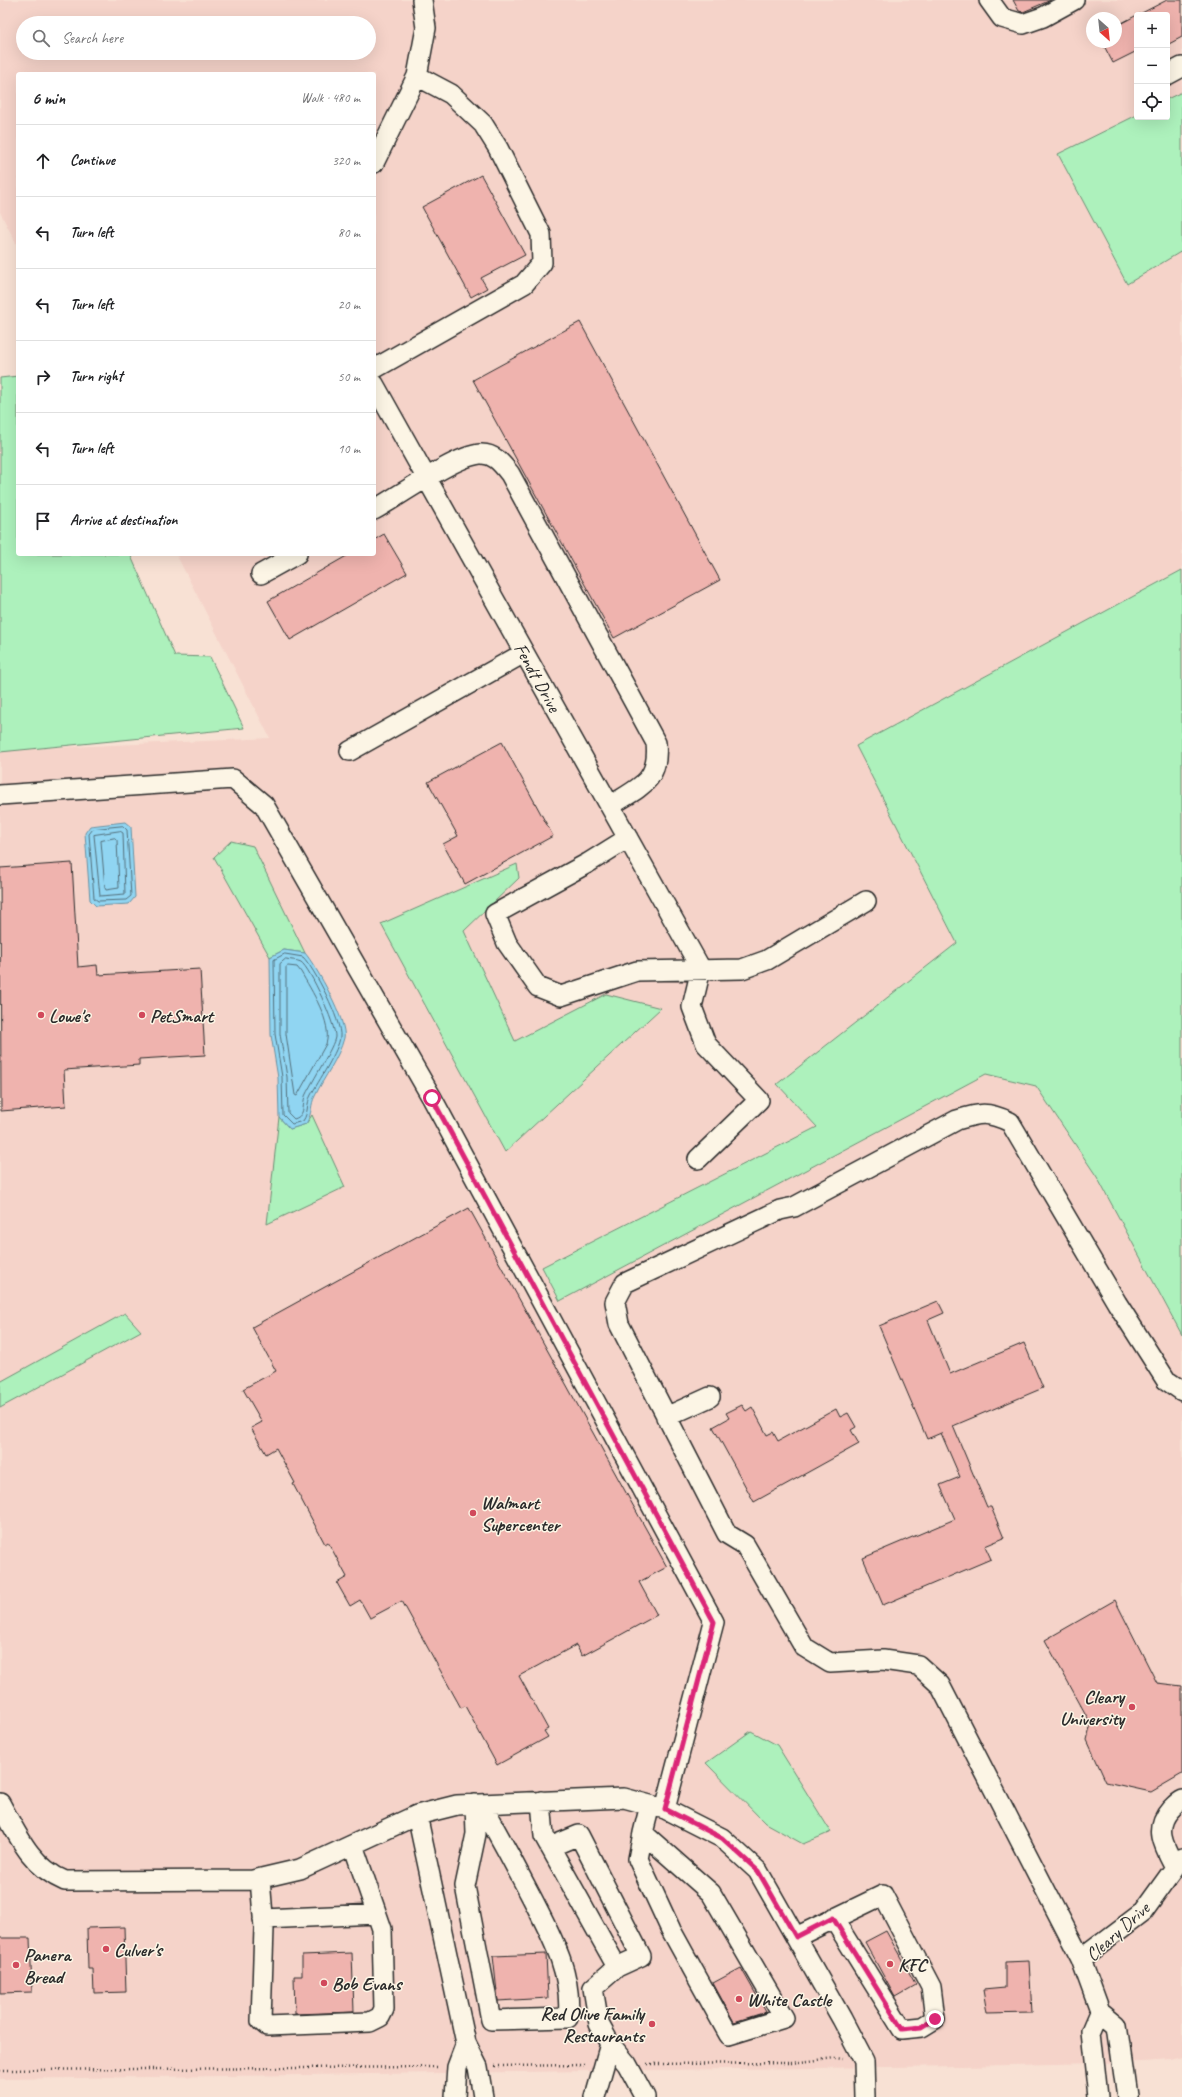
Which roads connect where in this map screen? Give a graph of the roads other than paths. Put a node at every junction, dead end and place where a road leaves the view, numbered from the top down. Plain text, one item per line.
1 (422, 0) edge
2 (990, 0) edge
3 (1074, 0) edge
4 (1182, 67) edge
5 (1170, 73) edge
6 (417, 76) junction
7 (376, 159) edge
8 (376, 367) edge
9 (376, 388) edge
10 (427, 478) junction
11 (376, 509) edge
12 (294, 556) edge
13 (262, 574) dead end
14 (524, 652) junction
15 (350, 751) dead end
16 (0, 795) edge
17 (610, 806) junction
18 (628, 838) junction
19 (866, 901) dead end
20 (701, 969) junction
21 (698, 1158) dead end
22 (1182, 1391) edge
23 (710, 1396) dead end
24 (666, 1417) junction
25 (1182, 1800) edge
26 (542, 1801) junction
27 (0, 1803) edge
28 (481, 1804) junction
29 (657, 1807) junction
30 (417, 1816) junction
31 (643, 1833) junction
32 (500, 1838) junction
33 (353, 1845) junction
34 (550, 1847) junction
35 (472, 1849) junction
36 (1179, 1862) edge
37 (260, 1879) junction
38 (377, 1914) junction
39 (833, 1918) junction
40 (263, 1919) junction
41 (796, 1937) junction
42 (1081, 1959) junction
43 (617, 1967) junction
44 (1100, 2012) junction
45 (466, 2043) junction
46 (610, 2044) junction
47 (455, 2097) edge
48 (483, 2097) edge
49 (595, 2097) edge
50 (645, 2097) edge
51 (865, 2097) edge
52 (1098, 2097) edge
53 (1127, 2097) edge

1 - 6 street
2 - 3 street
4 - 5 street
6 - 7 street
6 - 8 street
9 - 10 street, Fendt Drive
10 - 11 street
10 - 14 street, Fendt Drive
10 - 17 street
12 - 13 street
14 - 15 street
14 - 17 street, Fendt Drive
16 - 29 street
17 - 18 street, Fendt Drive
18 - 20 street, Fendt Drive
18 - 20 street
19 - 20 street
20 - 21 street
22 - 24 street
23 - 24 street
24 - 42 street
25 - 36 street
26 - 28 street
26 - 29 street
26 - 34 street
27 - 37 street
28 - 30 street
28 - 32 street
28 - 35 street
29 - 31 street
29 - 41 street
30 - 33 street
30 - 45 street
31 - 31 street
32 - 35 street
32 - 35 street
33 - 37 street
33 - 38 street
34 - 43 street
34 - 43 street
36 - 42 street, Cleary Drive
37 - 40 street
38 - 40 street
38 - 40 street
39 - 39 street
39 - 41 street
41 - 51 street
42 - 44 street, Cleary Drive
43 - 46 street
44 - 52 street
44 - 53 street
45 - 47 street
45 - 48 street
46 - 49 street
46 - 50 street

